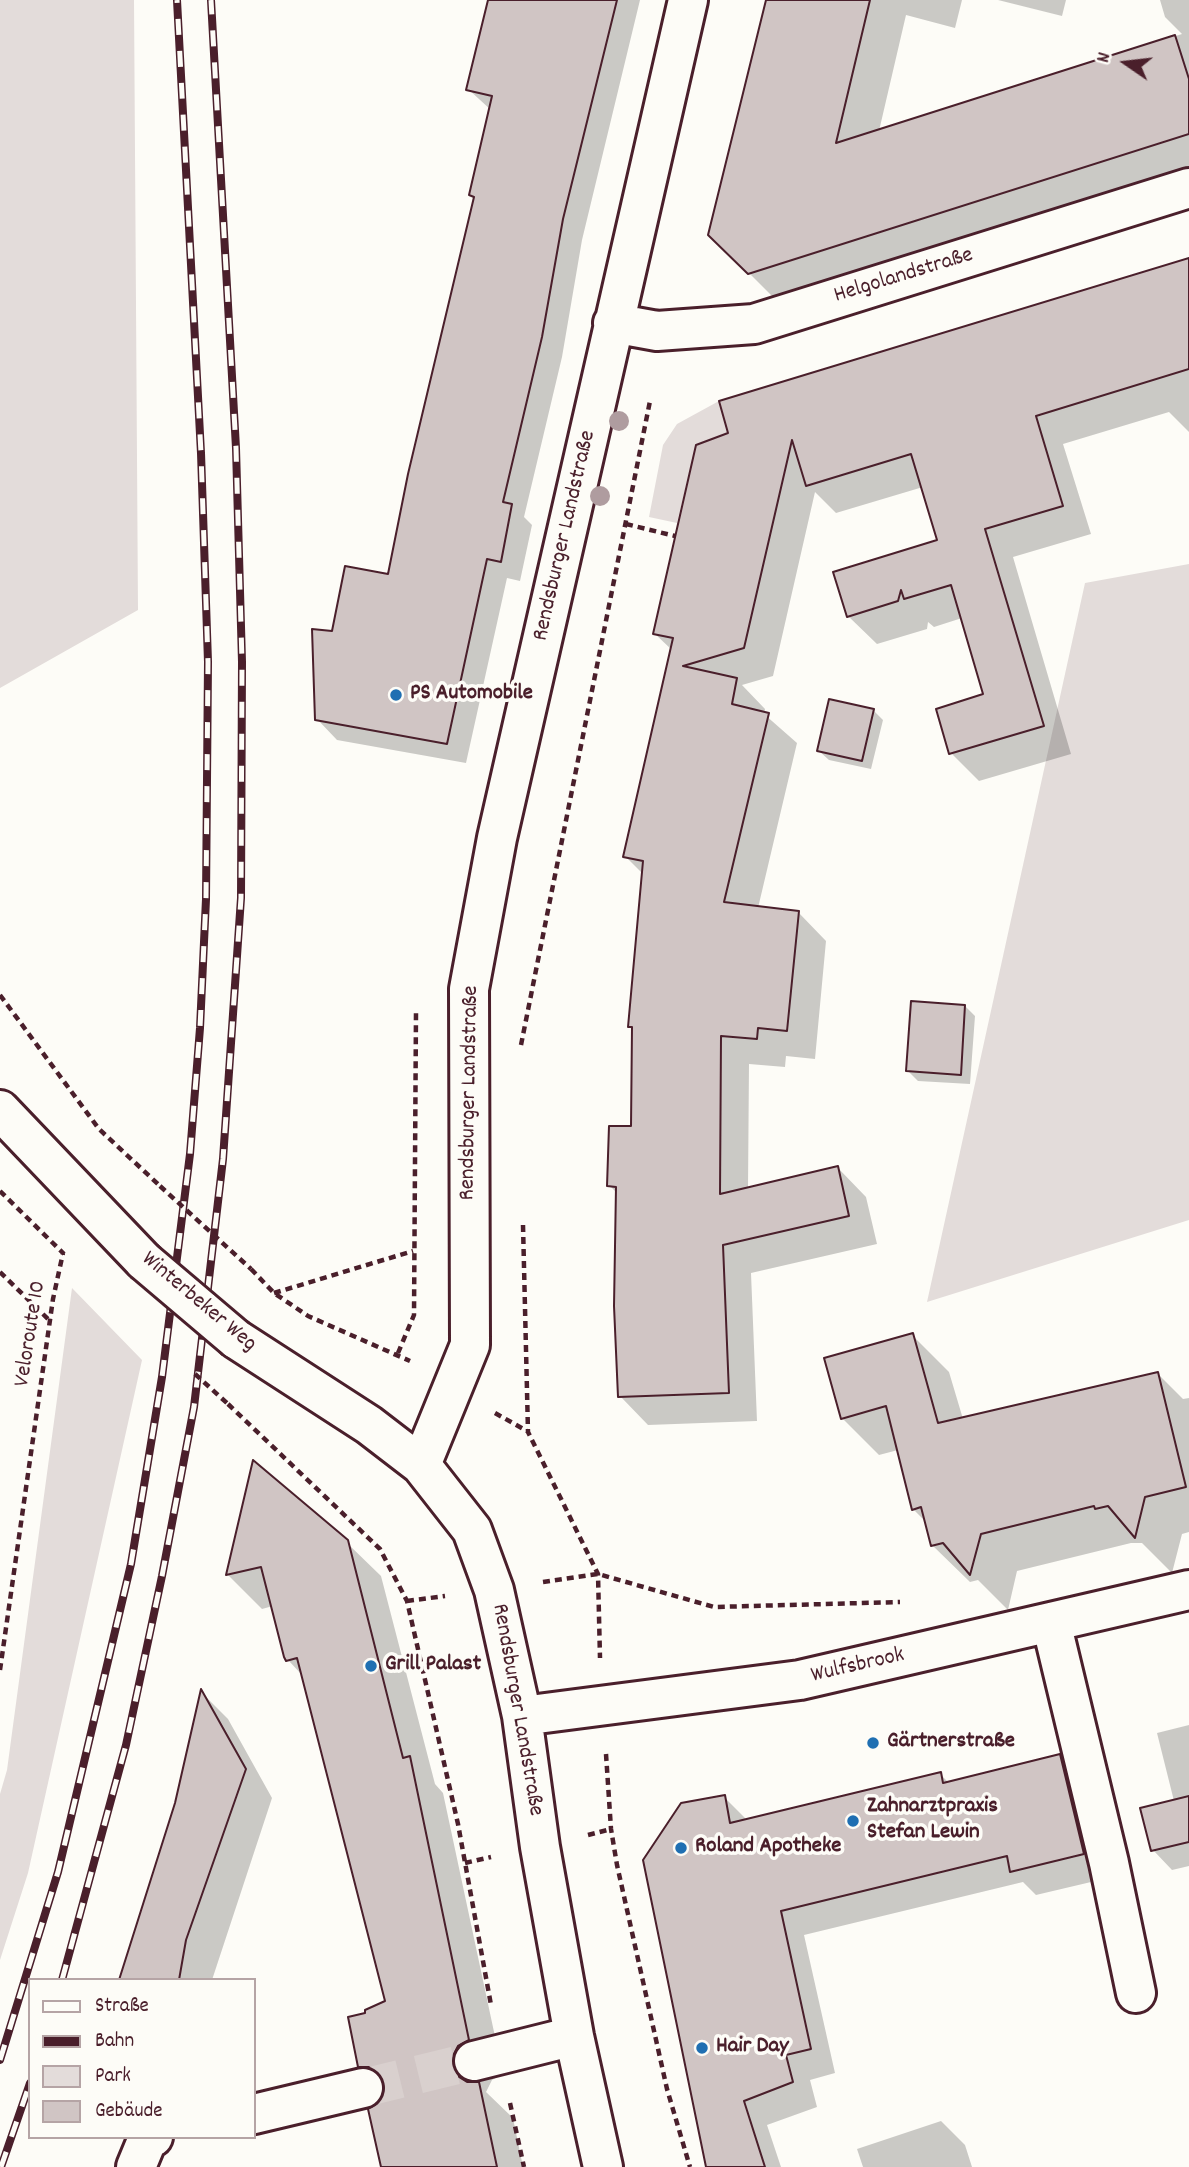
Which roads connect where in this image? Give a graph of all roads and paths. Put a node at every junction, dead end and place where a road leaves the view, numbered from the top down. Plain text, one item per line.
1 (688, 0) edge
2 (1189, 188) edge
3 (613, 323) junction
4 (657, 331) junction
5 (626, 524) junction
6 (675, 536) dead end
7 (0, 995) edge
8 (519, 1056) dead end
9 (0, 1110) edge
10 (523, 1223) dead end
11 (413, 1251) dead end
12 (63, 1253) dead end
13 (0, 1272) edge
14 (274, 1293) junction
15 (50, 1322) junction
16 (398, 1353) dead end
17 (228, 1404) dead end
18 (421, 1465) junction
19 (1189, 1590) edge
20 (908, 1601) dead end
21 (1051, 1622) junction
22 (0, 1670) edge
23 (522, 1716) junction
24 (611, 1829) dead end
25 (1136, 1993) dead end
26 (574, 2036) junction
27 (487, 2058) junction
28 (363, 2088) tunnel mouth
29 (256, 2113) edge
30 (148, 2139) edge
31 (136, 2167) edge
32 (524, 2167) edge
33 (603, 2167) edge
34 (690, 2167) edge

1 - 3 street, Rendsburger Landstraße
2 - 4 street, Helgolandstraße
3 - 4 street, Helgolandstraße
3 - 18 street, Rendsburger Landstraße
4 - 5 path
5 - 6 path
5 - 8 path
7 - 14 path, bridge
9 - 18 street, Winterbeker Weg, bridge
10 - 20 path
11 - 14 path
12 - 15 path, Veloroute 10
13 - 15 path
14 - 16 path
15 - 22 path, Veloroute 10
17 - 27 path
18 - 23 street, Rendsburger Landstraße
19 - 21 street, Wulfsbrook
21 - 23 street, Wulfsbrook
21 - 25 street
23 - 26 street, Rendsburger Landstraße
24 - 34 path
26 - 27 street
26 - 33 street, Rendsburger Landstraße
27 - 32 path
28 - 29 street
30 - 31 street

